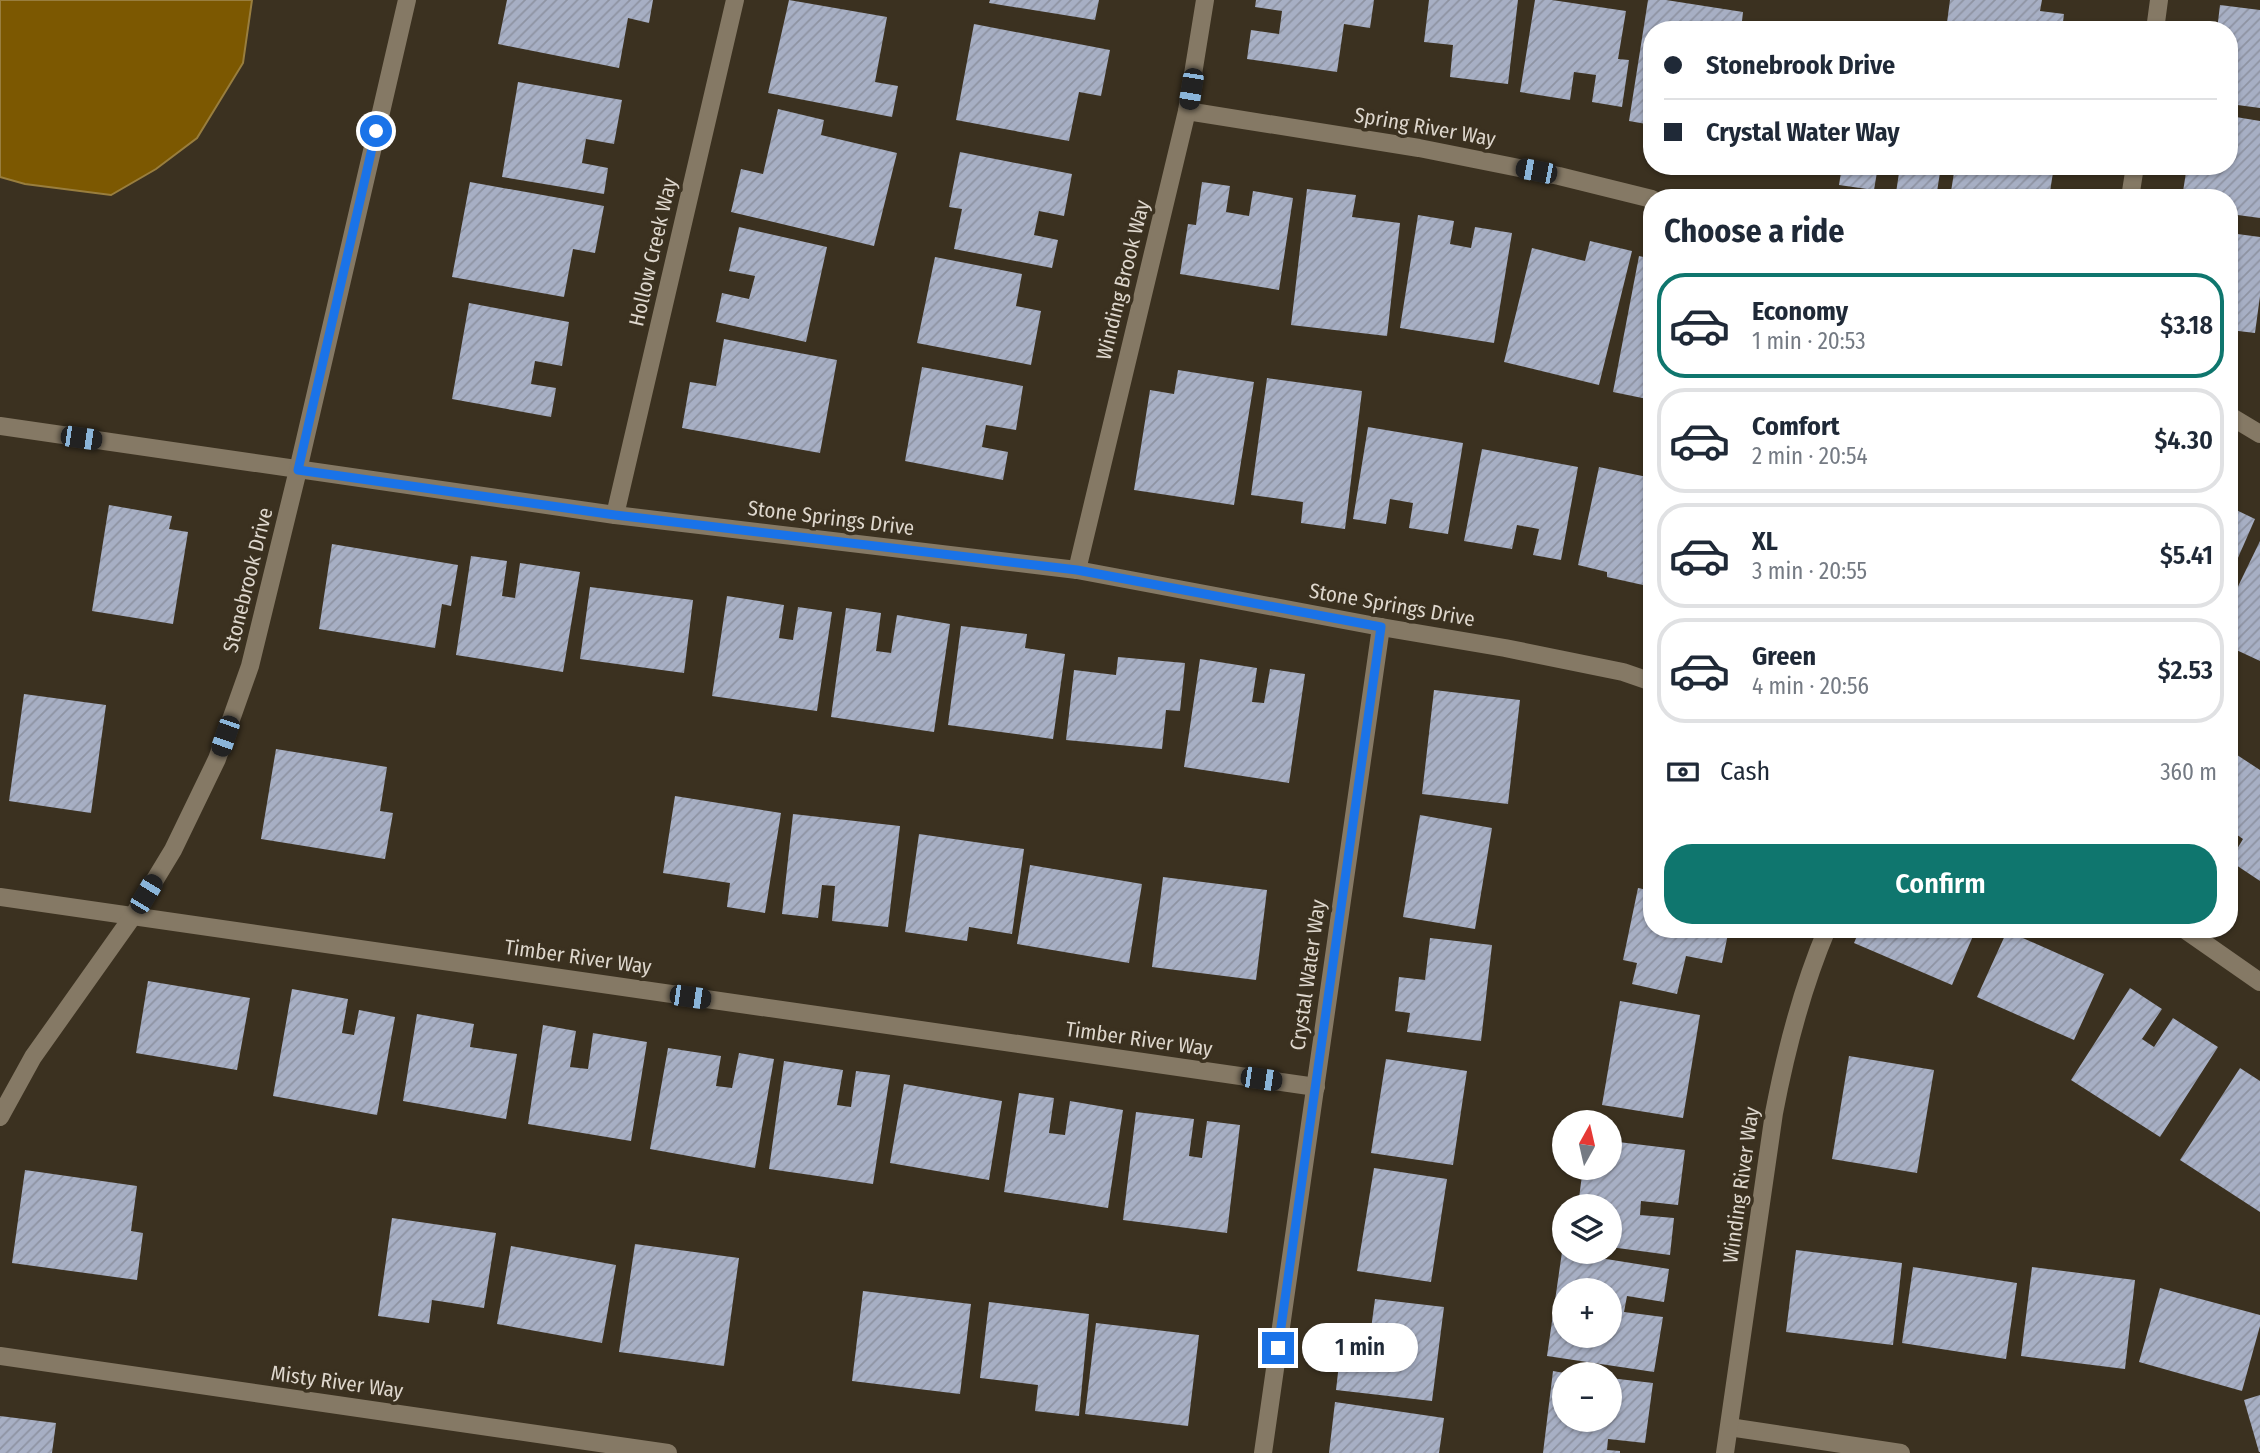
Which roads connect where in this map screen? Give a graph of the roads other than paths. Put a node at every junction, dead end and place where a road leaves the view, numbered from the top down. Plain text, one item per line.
1 (407, 0) edge
2 (734, 0) edge
3 (1205, 0) edge
4 (2159, 0) edge
5 (2156, 21) edge
6 (1187, 111) junction
7 (1643, 197) edge
8 (2238, 421) edge
9 (0, 426) edge
10 (2260, 434) edge
11 (298, 470) junction
12 (615, 515) junction
13 (1077, 570) junction
14 (1381, 627) junction
15 (1643, 678) edge
16 (0, 897) edge
17 (133, 916) junction
18 (1823, 938) edge
19 (2197, 938) edge
20 (2260, 982) edge
21 (1315, 1087) junction
22 (0, 1117) edge
23 (0, 1356) edge
24 (1729, 1427) junction
25 (668, 1453) edge
26 (1263, 1453) edge
27 (1725, 1453) edge
28 (1901, 1453) edge

1 - 11 street, Stonebrook Drive
2 - 12 street, Hollow Creek Way
3 - 6 street, Winding Brook Way
4 - 5 street
6 - 7 street, Spring River Way
6 - 13 street, Winding Brook Way
8 - 10 street
9 - 11 street, Stone Springs Drive
11 - 12 street, Stone Springs Drive
11 - 17 street, Stonebrook Drive
12 - 13 street, Stone Springs Drive
13 - 14 street, Stone Springs Drive
14 - 15 street, Stone Springs Drive
14 - 21 street, Crystal Water Way
16 - 17 street, Timber River Way
17 - 21 street, Timber River Way
17 - 22 street, Stonebrook Drive
18 - 24 street, Winding River Way
19 - 20 street
21 - 26 street, Crystal Water Way
23 - 25 street, Misty River Way
24 - 27 street, Winding River Way
24 - 28 street

